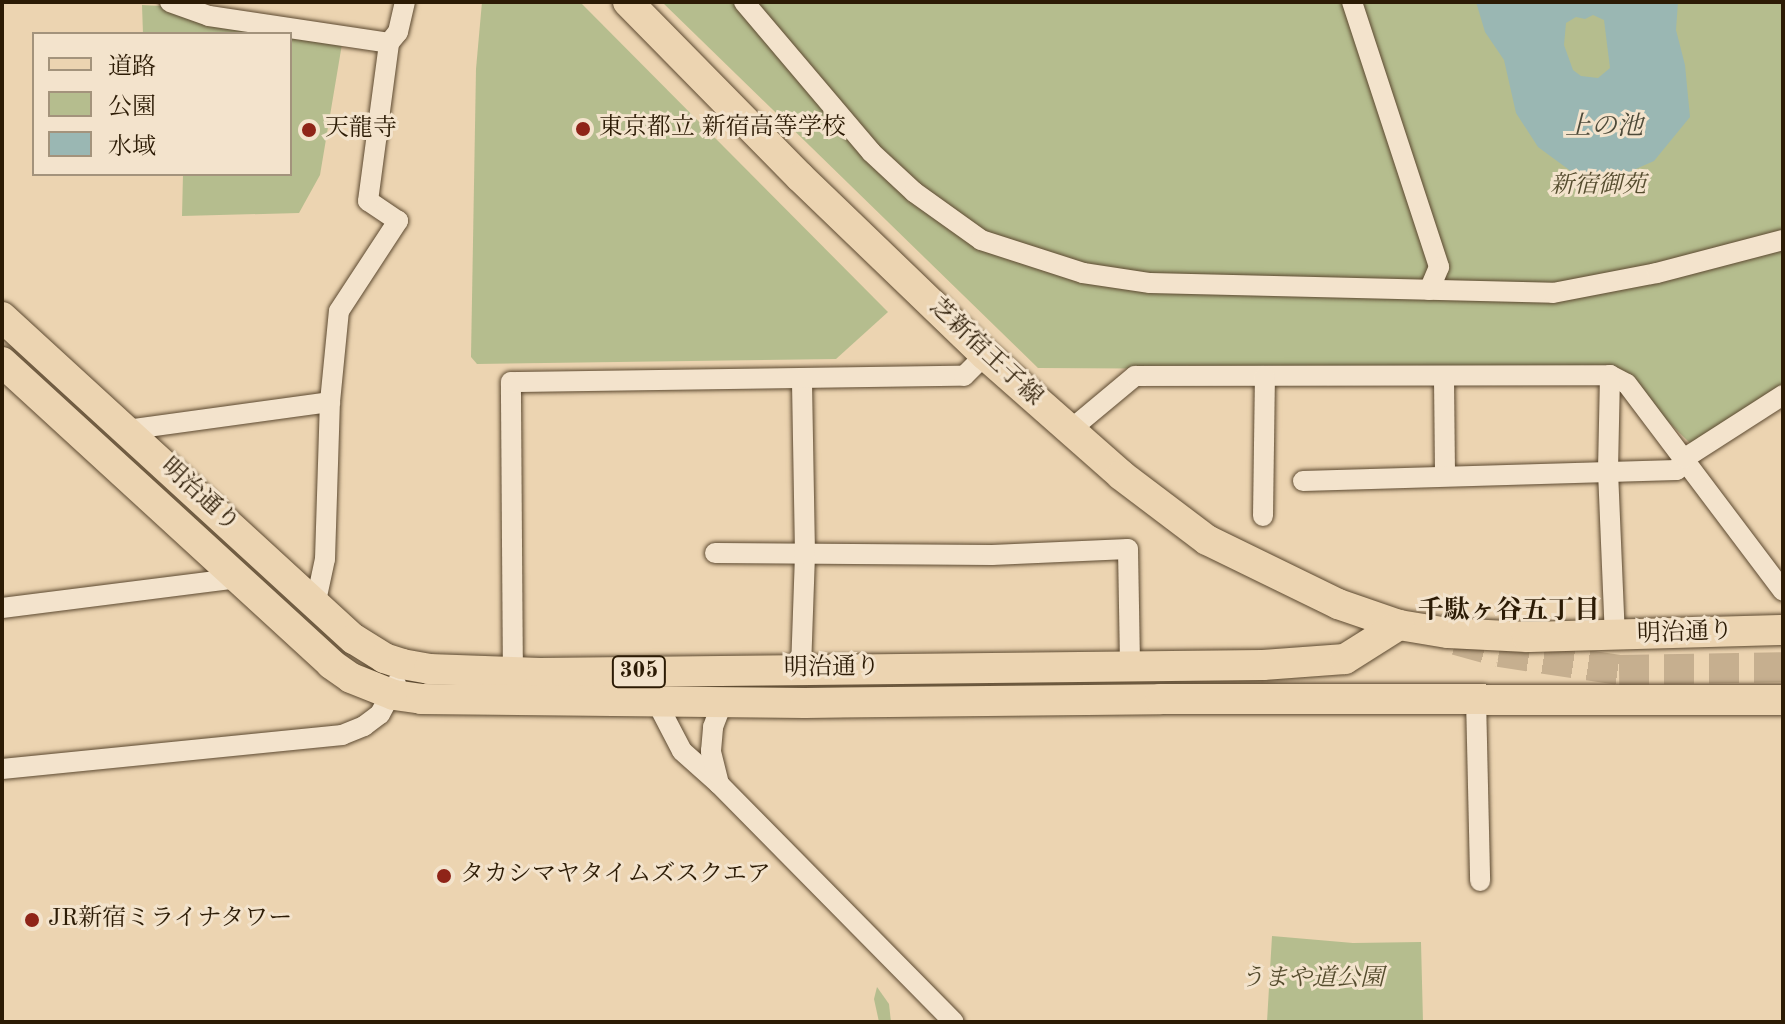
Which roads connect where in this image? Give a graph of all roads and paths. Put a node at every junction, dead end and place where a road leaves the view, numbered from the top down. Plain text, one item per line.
1 (170, 2) edge
2 (405, 2) edge
3 (628, 2) edge
4 (744, 2) edge
5 (1352, 2) edge
6 (389, 43) junction
7 (1783, 240) edge
8 (1429, 290) junction
9 (2, 317) edge
10 (985, 355) junction
11 (2, 362) edge
12 (1610, 375) junction
13 (1265, 376) junction
14 (1444, 378) junction
15 (802, 380) junction
16 (1783, 395) edge
17 (330, 402) junction
18 (126, 430) junction
19 (1069, 431) junction
20 (1685, 458) junction
21 (1608, 471) junction
22 (1445, 476) junction
23 (1303, 481) dead end
24 (1263, 516) dead end
25 (715, 553) dead end
26 (805, 554) junction
27 (238, 578) junction
28 (1783, 591) edge
29 (316, 601) junction
30 (2, 608) edge
31 (1399, 625) junction
32 (1783, 630) edge
33 (1615, 637) junction
34 (402, 664) junction
35 (801, 669) junction
36 (1130, 669) junction
37 (513, 686) junction
38 (394, 695) junction
39 (1476, 698) junction
40 (1783, 700) edge
41 (656, 701) junction
42 (723, 701) junction
43 (2, 769) edge
44 (719, 784) junction
45 (1480, 881) dead end
46 (954, 1022) edge

1 - 6 street
2 - 6 street
3 - 10 main road, 芝新宿王子線
4 - 8 street
5 - 8 street
6 - 17 street
7 - 8 street
9 - 18 main road, 明治通り / 305
10 - 15 street
10 - 19 main road, 芝新宿王子線
11 - 27 main road, 明治通り / 305
12 - 14 street
12 - 20 street
12 - 21 street
13 - 14 street
13 - 19 street
13 - 24 street
14 - 22 street
15 - 26 street
15 - 37 street
16 - 20 street
17 - 18 street
17 - 29 street
18 - 29 main road, 明治通り / 305
19 - 31 main road, 芝新宿王子線
20 - 21 street
20 - 28 street
21 - 22 street
21 - 33 street
22 - 23 street
25 - 26 street
26 - 35 street
26 - 36 street
27 - 30 street
27 - 38 main road, 明治通り / 305
29 - 34 main road, 明治通り / 305
31 - 33 main road, 明治通り
31 - 36 main road, 明治通り / 305
32 - 33 main road, 明治通り
34 - 37 main road, 明治通り / 305
34 - 38 street
35 - 36 main road, 明治通り / 305
35 - 37 main road, 明治通り / 305
37 - 38 main road, 明治通り / 305
37 - 41 main road, 明治通り / 305
38 - 43 street
39 - 40 main road, 明治通り / 305
39 - 42 main road, 明治通り / 305
39 - 45 street
41 - 42 main road, 明治通り / 305
41 - 44 street
42 - 44 street
44 - 46 street

